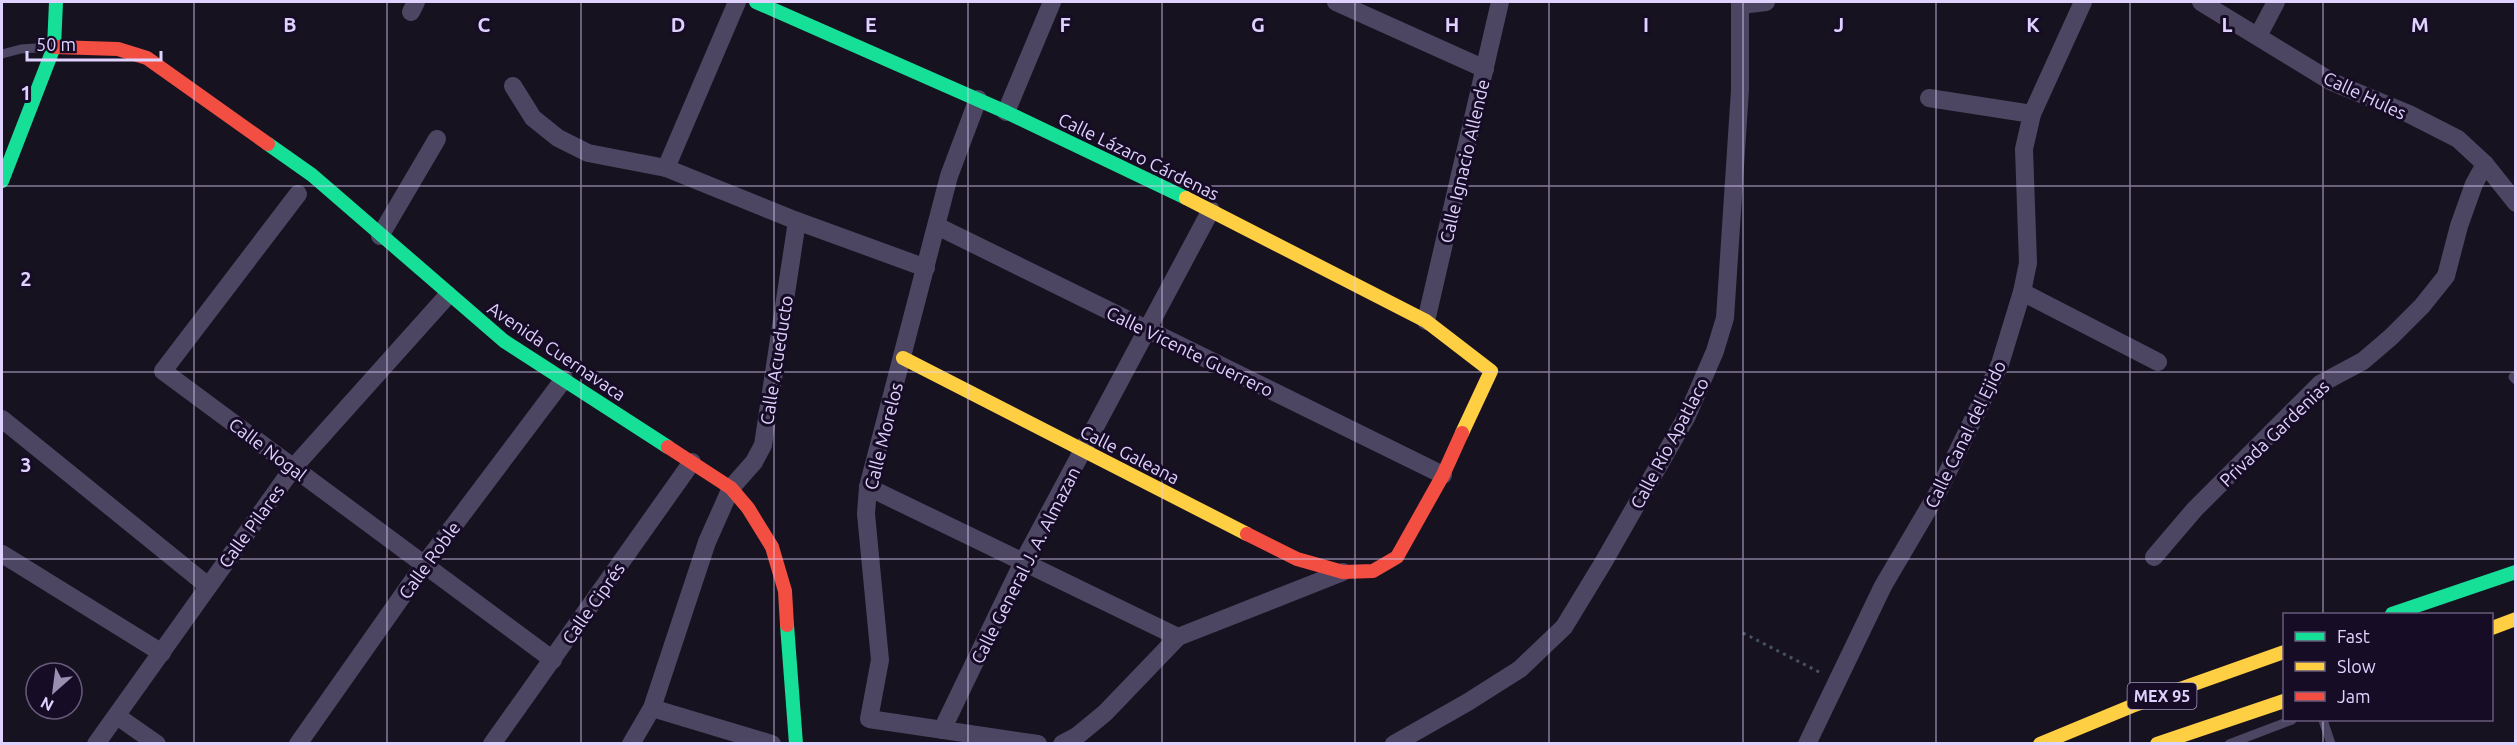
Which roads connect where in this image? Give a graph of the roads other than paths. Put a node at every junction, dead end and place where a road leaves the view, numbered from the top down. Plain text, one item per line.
1 (56, 2) edge
2 (737, 2) edge
3 (756, 2) edge
4 (1052, 2) edge
5 (1336, 2) edge
6 (1500, 2) edge
7 (1766, 2) edge
8 (2083, 2) edge
9 (2201, 2) edge
10 (2276, 2) edge
11 (1740, 3) edge
12 (2258, 36) junction
13 (54, 47) junction
14 (2, 54) edge
15 (1485, 69) junction
16 (513, 86) dead end
17 (1929, 98) dead end
18 (978, 99) junction
19 (1006, 112) junction
20 (2032, 114) junction
21 (437, 139) dead end
22 (2485, 164) junction
23 (666, 168) junction
24 (2, 181) edge
25 (298, 194) dead end
26 (2516, 203) edge
27 (1211, 210) junction
28 (797, 221) junction
29 (938, 226) junction
30 (380, 236) junction
31 (926, 268) junction
32 (2022, 292) junction
33 (448, 295) junction
34 (1426, 321) junction
35 (1147, 330) junction
36 (903, 358) junction
37 (2158, 362) dead end
38 (1491, 370) joint
39 (564, 379) junction
40 (2, 419) edge
41 (1083, 450) junction
42 (692, 462) junction
43 (293, 468) junction
44 (1443, 475) junction
45 (868, 487) junction
46 (730, 488) junction
47 (2, 554) edge
48 (2154, 557) dead end
49 (1023, 562) junction
50 (424, 565) junction
51 (1343, 572) junction
52 (2516, 572) edge
53 (208, 586) junction
54 (2398, 613) edge
55 (2516, 619) edge
56 (2493, 628) edge
57 (1178, 637) junction
58 (2283, 652) edge
59 (162, 653) junction
60 (553, 660) junction
61 (2283, 700) edge
62 (652, 708) junction
63 (117, 716) junction
64 (2289, 721) edge
65 (2323, 721) edge
66 (942, 730) junction
67 (96, 744) edge
68 (157, 744) edge
69 (298, 744) edge
70 (492, 744) edge
71 (631, 744) edge
72 (772, 744) edge
73 (796, 744) edge
74 (1038, 744) edge
75 (1062, 744) edge
76 (1394, 744) edge
77 (1807, 744) edge
78 (2040, 744) edge
79 (2157, 744) edge
80 (2229, 744) edge
81 (2331, 744) edge

1 - 13 main road
2 - 23 street
3 - 18 main road, Calle Lázaro Cárdenas
4 - 19 street
5 - 15 street
6 - 15 street, Calle Ignacio Allende
7 - 11 street
8 - 20 street, Calle Canal del Ejido
9 - 12 street, Calle Hules
10 - 12 street
11 - 76 street, Calle Río Apatlaco
12 - 22 street, Calle Hules
13 - 14 lane
13 - 24 main road
13 - 30 main road, Avenida Cuernavaca
15 - 34 street, Calle Ignacio Allende
16 - 23 street
17 - 20 street
18 - 19 main road, Calle Lázaro Cárdenas
18 - 29 street, Calle Morelos
19 - 27 main road, Calle Lázaro Cárdenas
20 - 32 street, Calle Canal del Ejido
21 - 30 street
22 - 26 street, Calle Hules
22 - 48 street, Privada Gardenias
23 - 28 street
25 - 43 street, Calle Nogal
27 - 34 main road, Calle Lázaro Cárdenas
27 - 35 street, Calle General J. A. Almazan
28 - 31 street
28 - 46 street, Calle Acueducto
29 - 31 street, Calle Morelos
29 - 35 street, Calle Vicente Guerrero
30 - 33 main road, Avenida Cuernavaca
31 - 36 street, Calle Morelos
32 - 37 street
32 - 77 street, Calle Canal del Ejido
33 - 39 main road, Avenida Cuernavaca
33 - 43 street, Calle Pilares
34 - 38 main road, Calle Lázaro Cárdenas
35 - 41 street, Calle General J. A. Almazan
35 - 44 street, Calle Vicente Guerrero
36 - 41 main road, Calle Galeana
36 - 45 street, Calle Morelos
38 - 44 main road, Calle Galeana
39 - 42 main road, Avenida Cuernavaca
39 - 50 street, Calle Roble
40 - 53 street
41 - 49 street, Calle General J. A. Almazan
41 - 51 main road, Calle Galeana
42 - 46 main road, Avenida Cuernavaca
42 - 60 street, Calle Ciprés
43 - 50 street, Calle Nogal
43 - 53 street, Calle Pilares
44 - 51 main road, Calle Galeana
45 - 49 street
45 - 66 street, Calle Morelos
46 - 62 street, Calle Acueducto
46 - 73 main road, Avenida Cuernavaca
47 - 59 street
49 - 57 street
49 - 66 street, Calle General J. A. Almazan
50 - 60 street, Calle Nogal
50 - 69 street, Calle Roble
51 - 57 street
52 - 54 main road
53 - 59 street, Calle Pilares
55 - 56 main road
57 - 75 street
58 - 78 main road, MEX 95
59 - 63 street, Calle Pilares
60 - 70 street, Calle Ciprés
61 - 79 main road, MEX 95
62 - 71 street, Calle Acueducto
62 - 72 street
63 - 67 street, Calle Pilares
63 - 68 street
64 - 80 lane
65 - 81 lane
66 - 74 street, Calle Morelos

